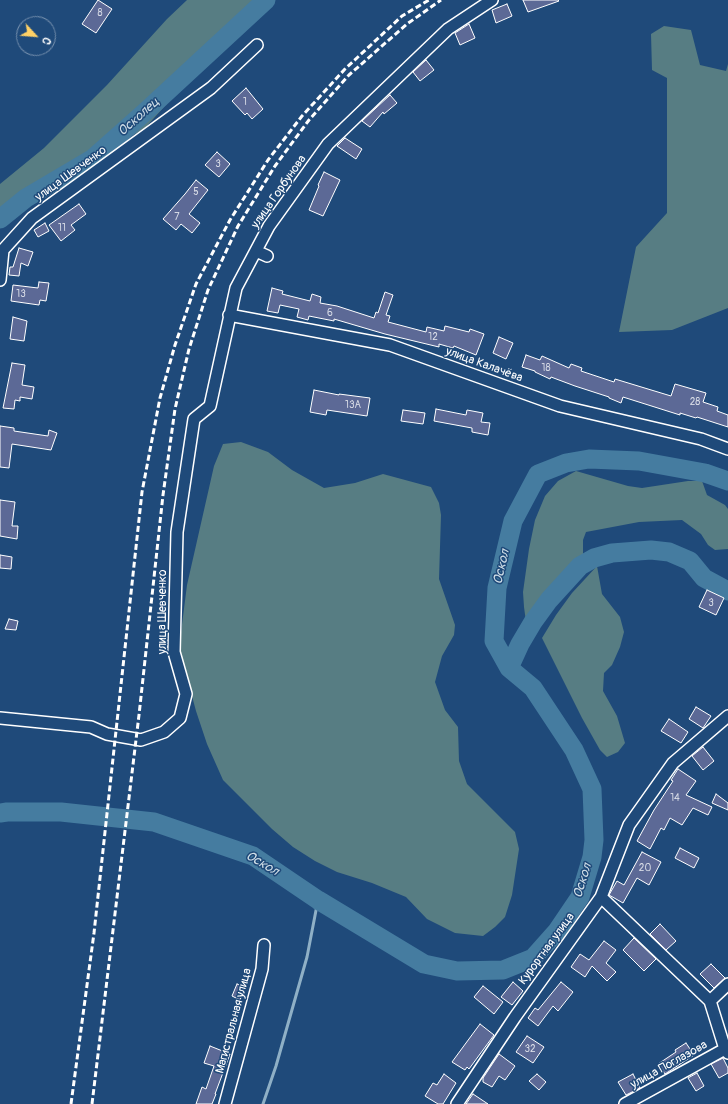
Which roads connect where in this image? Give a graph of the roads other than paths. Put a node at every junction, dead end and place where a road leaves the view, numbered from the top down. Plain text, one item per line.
1 (492, 0) edge
2 (257, 45) dead end
3 (256, 251) junction
4 (267, 256) dead end
5 (0, 280) edge
6 (230, 315) junction
7 (728, 449) edge
8 (177, 532) joint
9 (728, 716) edge
10 (0, 718) edge
11 (601, 897) junction
12 (264, 945) dead end
13 (728, 984) edge
14 (710, 1001) junction
15 (727, 1051) edge
16 (225, 1104) edge
17 (457, 1104) edge
18 (625, 1104) edge

1 - 3 street, улица Горбунова
2 - 5 street, улица Шевченко
3 - 4 street
3 - 6 street, улица Горбунова
6 - 7 street, улица Калачёва
6 - 8 street, улица Горбунова
8 - 10 street, улица Шевченко
9 - 11 street, Курортная улица
11 - 14 street
11 - 17 street, Курортная улица
12 - 16 street, Магистральная улица
13 - 14 street
14 - 15 street
15 - 18 street, улица Поглазова

